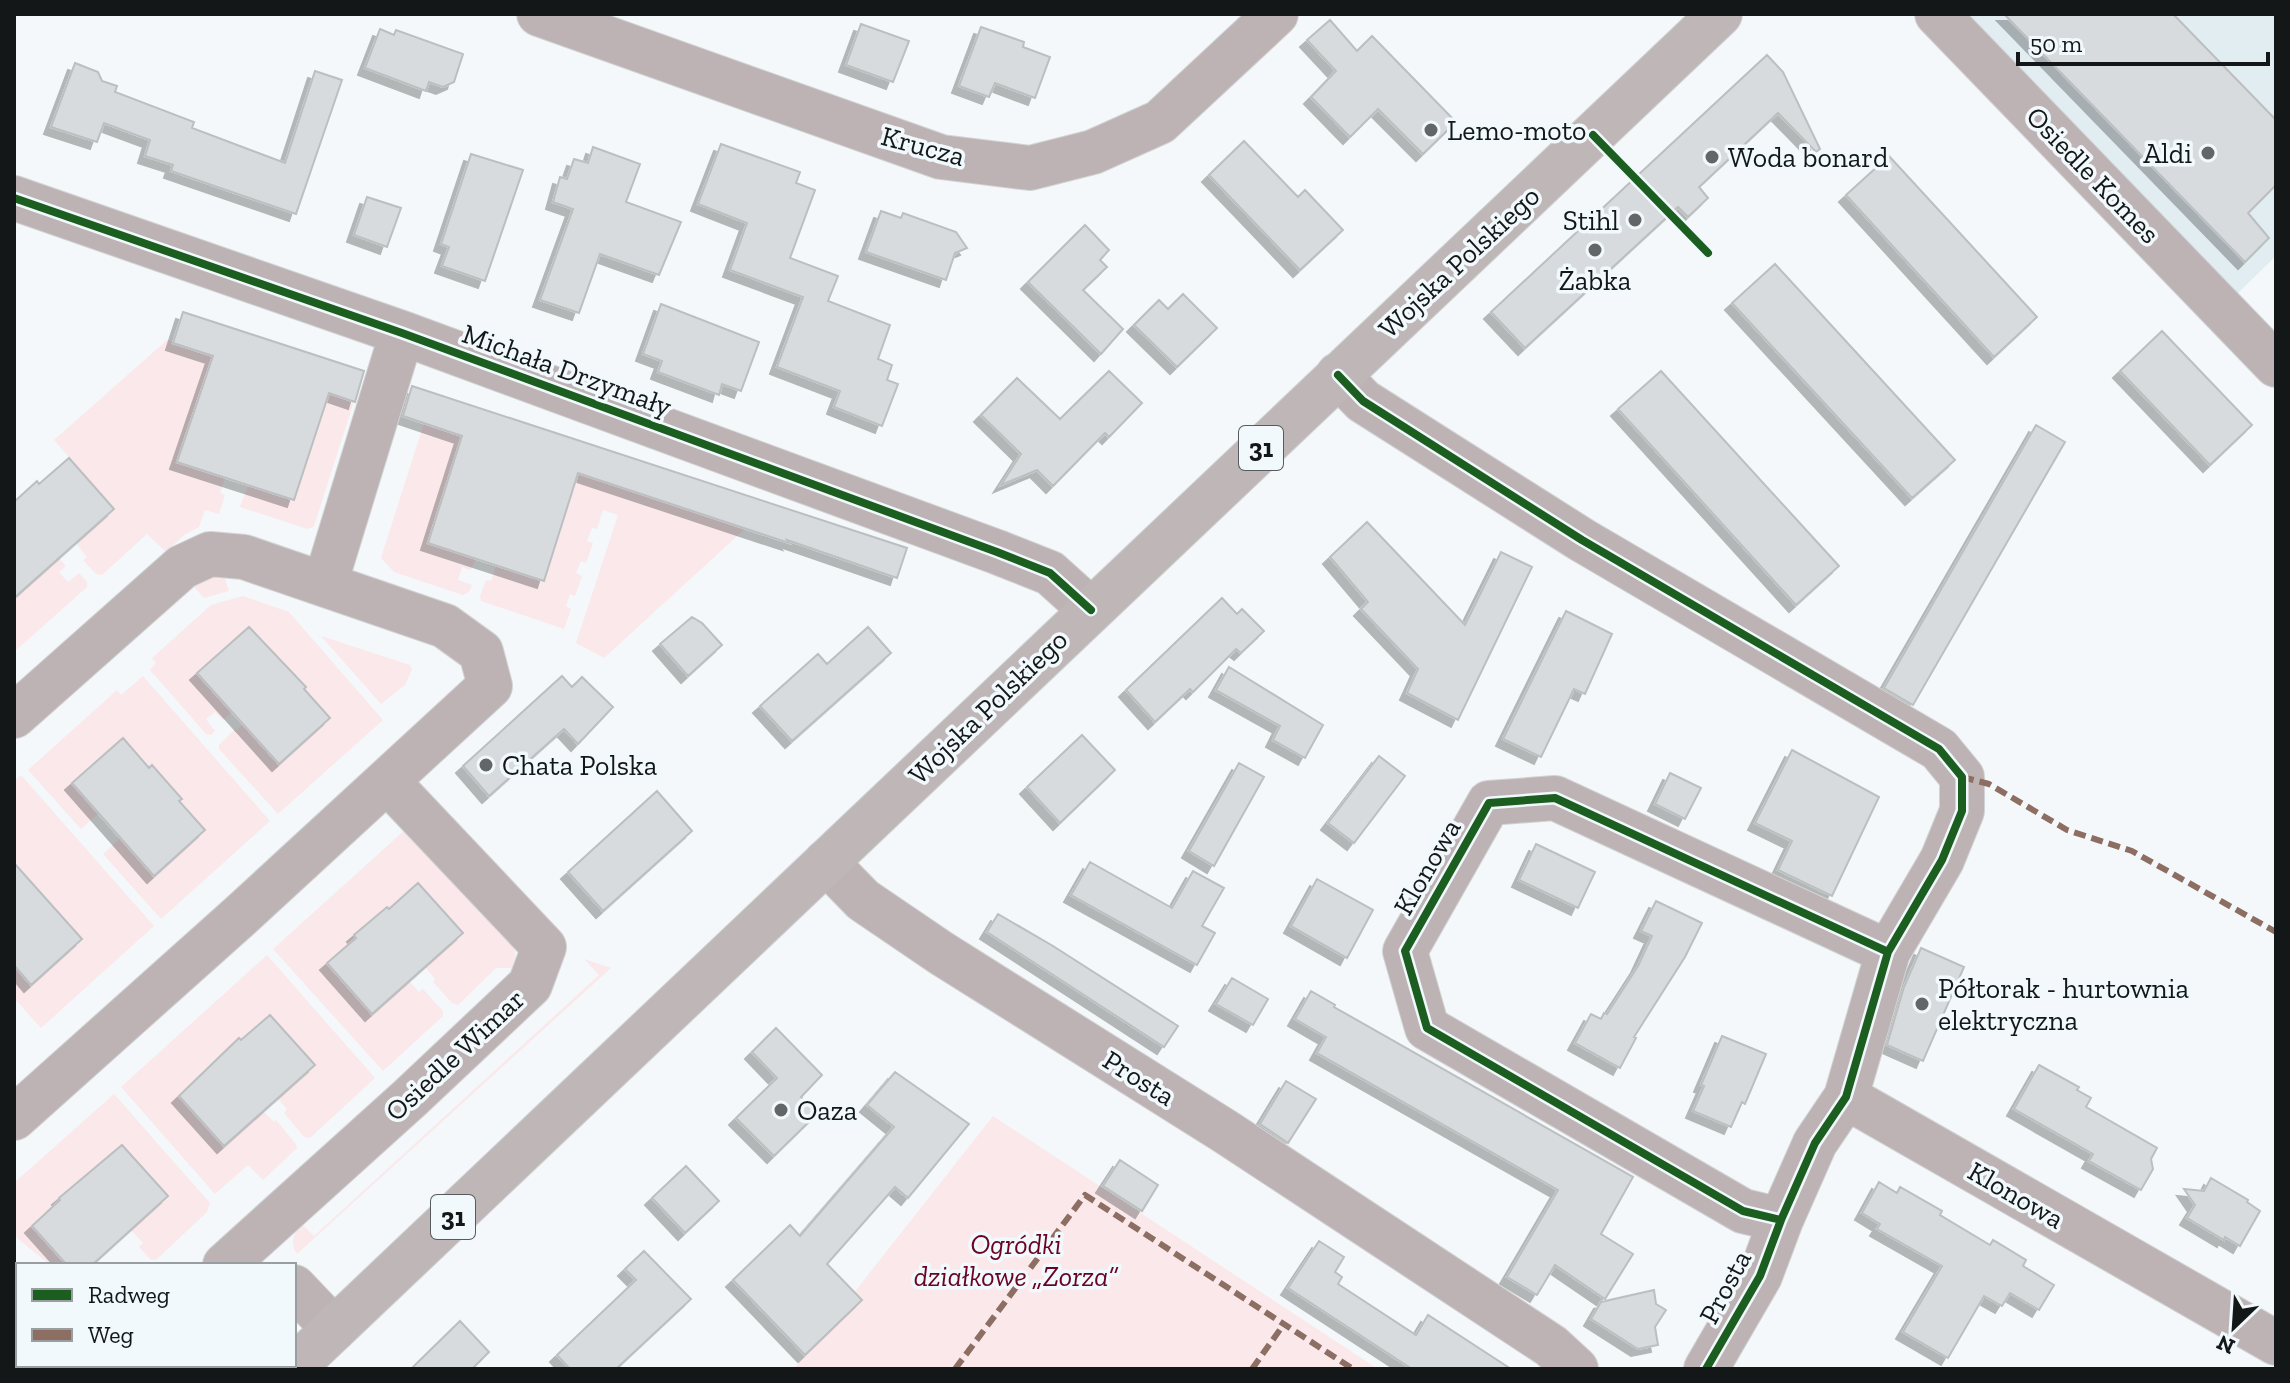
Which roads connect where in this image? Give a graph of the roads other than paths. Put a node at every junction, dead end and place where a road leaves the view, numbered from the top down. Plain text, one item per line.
1 (539, 14) edge
2 (1276, 14) edge
3 (1720, 14) edge
4 (1937, 14) edge
5 (14, 198) edge
6 (402, 333) junction
7 (2267, 338) edge
8 (1338, 375) junction
9 (325, 584) junction
10 (1091, 610) junction
11 (14, 716) edge
12 (387, 781) junction
13 (826, 862) junction
14 (1888, 952) junction
15 (1846, 1097) junction
16 (14, 1118) edge
17 (1781, 1220) junction
18 (250, 1257) edge
19 (296, 1289) edge
20 (334, 1329) junction
21 (2276, 1343) edge
22 (296, 1365) edge
23 (1576, 1369) edge
24 (1706, 1369) edge

1 - 2 street, Krucza
3 - 8 main road, Wojska Polskiego / 31
4 - 7 street, Osiedle Komes
5 - 6 street, Michała Drzymały
6 - 9 street
6 - 10 street, Michała Drzymały
8 - 10 main road, Wojska Polskiego / 31
8 - 14 street
9 - 11 street
9 - 12 street
10 - 13 main road, Wojska Polskiego / 31
12 - 16 street
12 - 18 street, Osiedle Wimar
13 - 20 main road, Wojska Polskiego / 31
13 - 23 street, Prosta
14 - 15 street
14 - 17 street, Klonowa
15 - 17 street, Prosta
15 - 21 street, Klonowa
17 - 24 street, Prosta
19 - 20 street
20 - 22 main road, Wojska Polskiego / 31

